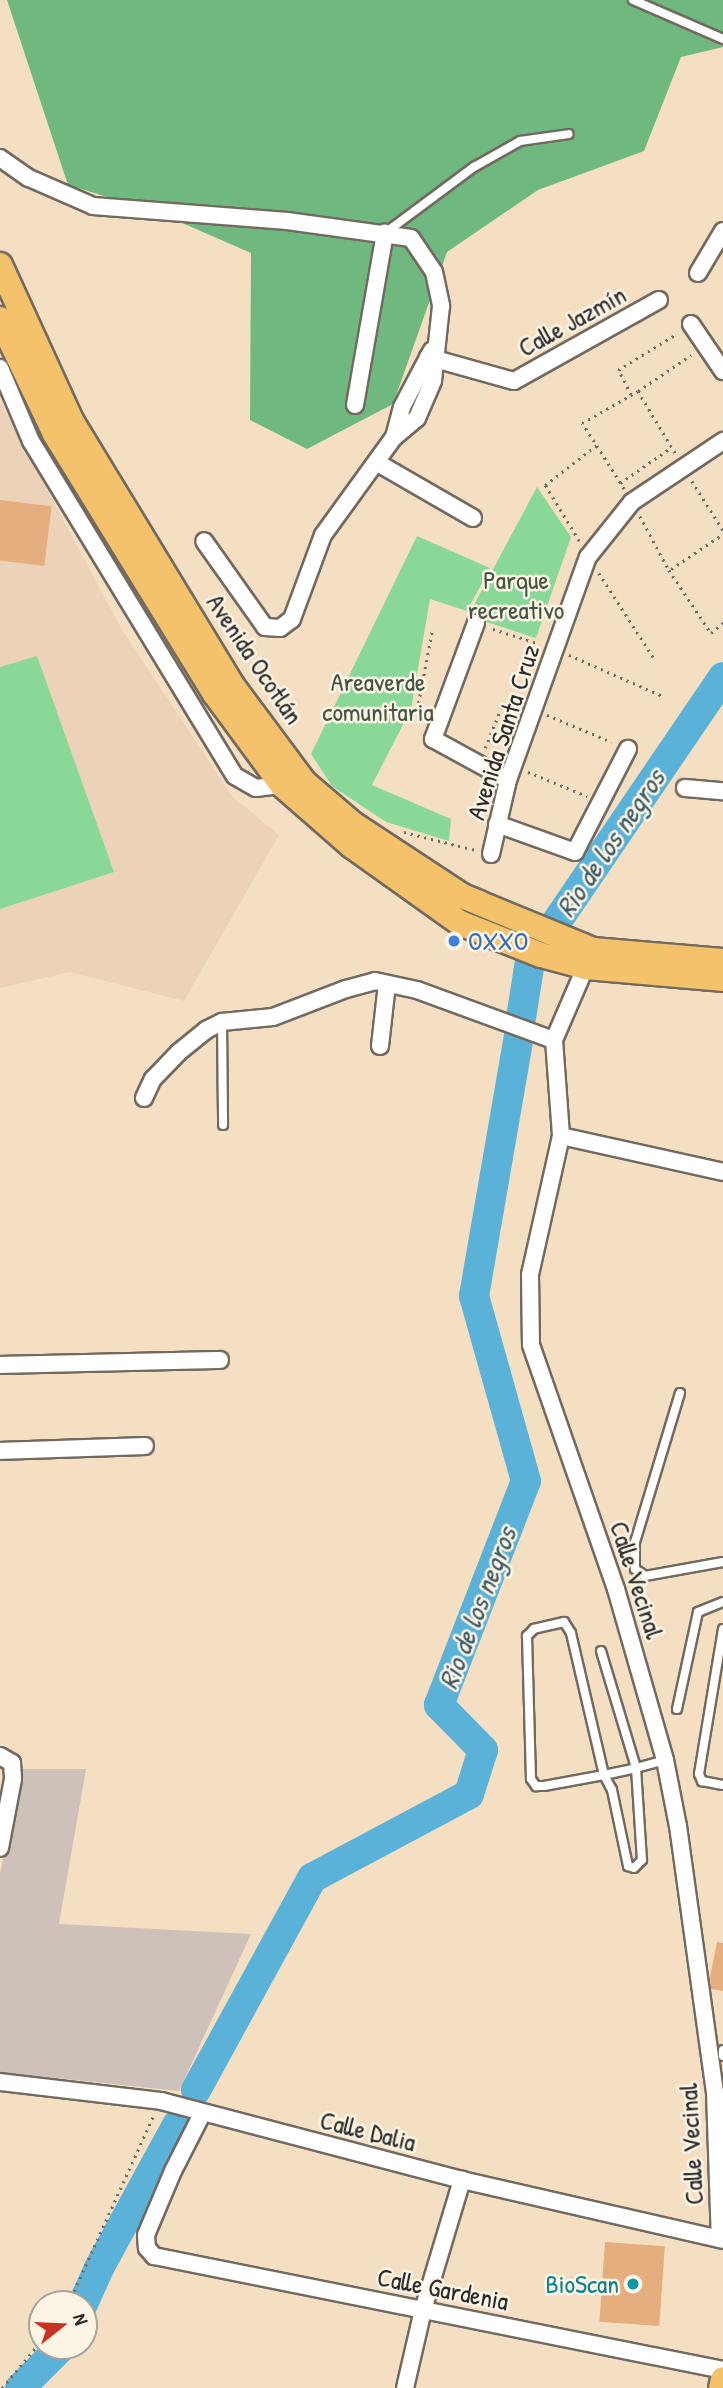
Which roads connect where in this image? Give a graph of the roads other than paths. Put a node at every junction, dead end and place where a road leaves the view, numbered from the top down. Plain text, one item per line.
1 (634, 0) edge
2 (723, 39) edge
3 (569, 134) dead end
4 (0, 158) edge
5 (723, 231) edge
6 (385, 233) junction
7 (0, 265) edge
8 (698, 273) dead end
9 (659, 300) dead end
10 (0, 319) edge
11 (691, 324) road end
12 (433, 354) junction
13 (0, 368) edge
14 (723, 371) edge
15 (406, 400) junction
16 (355, 405) dead end
17 (421, 408) junction
18 (394, 437) junction
19 (723, 442) edge
20 (376, 462) junction
21 (473, 518) dead end
22 (204, 541) dead end
23 (475, 623) road end
24 (628, 749) road end
25 (511, 772) junction
26 (282, 785) junction
27 (685, 788) dead end
28 (723, 791) edge
29 (497, 824) junction
30 (491, 854) road end
31 (557, 948) junction
32 (589, 959) junction
33 (723, 961) edge
34 (723, 979) edge
35 (387, 984) junction
36 (222, 1022) junction
37 (554, 1040) junction
38 (380, 1046) dead end
39 (144, 1098) dead end
40 (223, 1125) dead end
41 (562, 1136) junction
42 (723, 1172) edge
43 (220, 1360) dead end
44 (0, 1365) edge
45 (680, 1393) dead end
46 (145, 1446) dead end
47 (0, 1451) edge
48 (723, 1562) edge
49 (723, 1602) edge
50 (723, 1629) edge
51 (601, 1651) dead end
52 (677, 1709) dead end
53 (6, 1760) edge
54 (665, 1760) junction
55 (636, 1768) junction
56 (604, 1775) junction
57 (723, 1785) edge
58 (0, 1848) edge
59 (723, 2050) edge
60 (723, 2056) edge
61 (0, 2082) edge
62 (202, 2114) junction
63 (462, 2180) junction
64 (721, 2239) edge
65 (423, 2310) junction
66 (723, 2370) edge
67 (723, 2379) edge
68 (405, 2388) edge
69 (721, 2388) edge

1 - 2 lane
3 - 6 lane
4 - 6 street
5 - 8 street
6 - 12 street
6 - 16 street
7 - 31 main road, Avenida Ocotlán
9 - 12 street, Calle Jazmín
10 - 26 main road, Avenida Ocotlán
11 - 14 street
12 - 15 street
12 - 17 street
13 - 26 street
15 - 17 street
15 - 18 street
17 - 18 street
18 - 20 street
19 - 25 street, Avenida Santa Cruz
20 - 21 street
20 - 22 street
23 - 25 street
24 - 29 street
25 - 29 street, Avenida Santa Cruz
26 - 31 main road, Avenida Ocotlán
27 - 28 street
29 - 30 street, Avenida Santa Cruz
31 - 32 main road, Avenida Ocotlán
32 - 33 main road, Avenida Ocotlán
32 - 34 main road, Avenida Ocotlán
32 - 37 street, Calle Vecinal
35 - 36 street
35 - 37 street
35 - 38 street
36 - 39 street
36 - 40 lane
37 - 41 street, Calle Vecinal
41 - 42 street
41 - 54 street, Calle Vecinal
43 - 44 street
45 - 48 lane
46 - 47 street
49 - 52 lane
50 - 57 lane
51 - 55 lane
53 - 58 street
54 - 55 lane
54 - 64 street, Calle Vecinal
55 - 56 lane
55 - 56 lane
56 - 56 lane
59 - 60 lane
61 - 62 street, Calle Dalia
62 - 63 street, Calle Dalia
62 - 65 street, Calle Gardenia
63 - 64 street, Calle Dalia
63 - 65 street
65 - 66 street, Calle Gardenia
65 - 68 street
67 - 69 main road

